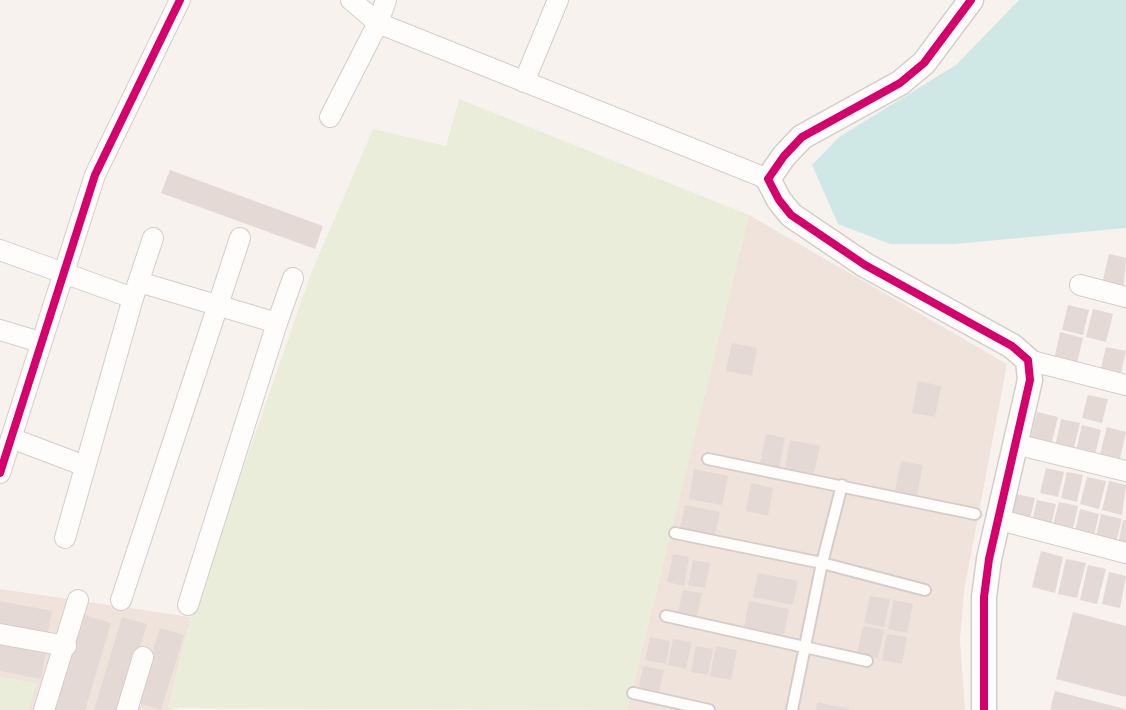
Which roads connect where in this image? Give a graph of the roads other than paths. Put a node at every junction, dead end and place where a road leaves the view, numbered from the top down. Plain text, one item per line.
1 (351, 0) edge
2 (386, 0) edge
3 (558, 0) edge
4 (174, 1) edge
5 (966, 4) edge
6 (378, 23) junction
7 (524, 82) junction
8 (330, 117) dead end
9 (768, 179) junction
10 (153, 238) dead end
11 (240, 238) dead end
12 (0, 250) edge
13 (63, 271) junction
14 (293, 278) dead end
15 (1080, 285) dead end
16 (136, 290) junction
17 (1126, 297) edge
18 (217, 304) junction
19 (277, 323) junction
20 (0, 330) edge
21 (40, 342) junction
22 (1028, 360) junction
23 (1126, 385) edge
24 (11, 438) junction
25 (1015, 444) junction
26 (708, 459) dead end
27 (85, 466) junction
28 (1126, 471) edge
29 (0, 473) edge
30 (842, 484) junction
31 (975, 514) dead end
32 (1000, 520) junction
33 (675, 532) dead end
34 (65, 538) dead end
35 (1126, 553) edge
36 (822, 563) junction
37 (925, 590) dead end
38 (78, 600) dead end
39 (121, 600) dead end
40 (188, 605) dead end
41 (666, 616) dead end
42 (0, 634) edge
43 (66, 646) junction
44 (804, 646) junction
45 (143, 657) dead end
46 (867, 660) dead end
47 (633, 693) dead end
48 (44, 710) edge
49 (127, 710) edge
50 (709, 710) edge
51 (792, 710) edge
52 (984, 710) edge

1 - 6 street
2 - 6 street
3 - 7 street
4 - 13 street
5 - 9 street
6 - 7 street
6 - 8 street
7 - 9 street
9 - 22 street
10 - 16 street
11 - 18 street
12 - 13 street
13 - 16 street
13 - 21 street
14 - 19 street
15 - 17 street
16 - 18 street
16 - 27 street
18 - 19 street
18 - 39 street
19 - 40 street
20 - 21 street
21 - 24 street
22 - 23 street
22 - 25 street
24 - 27 street
24 - 29 street
25 - 28 street
25 - 32 street
26 - 30 lane
27 - 34 street
30 - 31 lane
30 - 36 lane
32 - 35 street
32 - 52 street
33 - 36 lane
36 - 37 lane
36 - 44 lane
38 - 43 street
41 - 44 lane
42 - 43 street
43 - 48 street
44 - 46 lane
44 - 51 lane
45 - 49 street
47 - 50 lane

